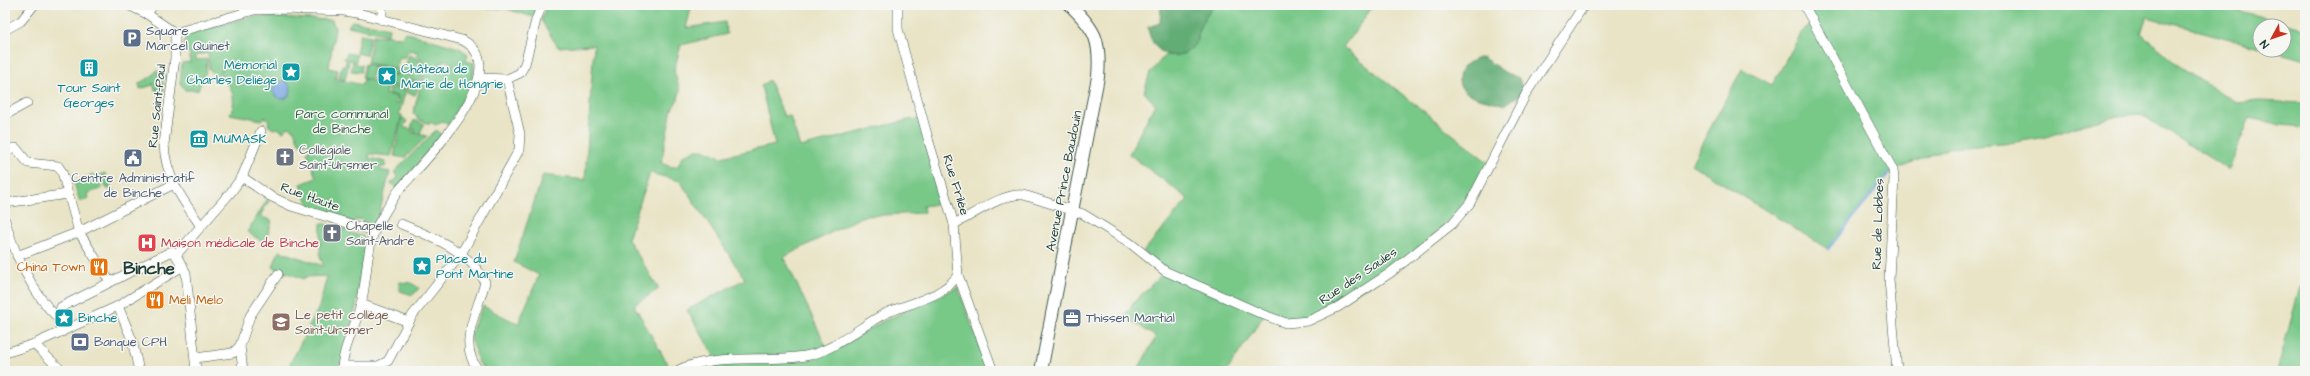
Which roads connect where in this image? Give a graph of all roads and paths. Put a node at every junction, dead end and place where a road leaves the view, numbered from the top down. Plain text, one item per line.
1 (34, 5) edge
2 (128, 5) edge
3 (153, 5) edge
4 (382, 5) edge
5 (542, 5) edge
6 (898, 5) edge
7 (1070, 5) edge
8 (1584, 5) edge
9 (1804, 5) edge
10 (147, 14) junction
11 (382, 20) junction
12 (5, 30) edge
13 (175, 34) junction
14 (480, 78) junction
15 (507, 79) junction
16 (26, 103) dead end
17 (5, 115) edge
18 (261, 131) dead end
19 (5, 153) edge
20 (242, 177) junction
21 (174, 184) junction
22 (68, 194) junction
23 (5, 203) edge
24 (1073, 212) junction
25 (5, 220) edge
26 (401, 224) dead end
27 (954, 224) junction
28 (201, 226) junction
29 (374, 231) junction
30 (79, 232) junction
31 (9, 247) edge
32 (461, 254) junction
33 (176, 255) junction
34 (17, 256) junction
35 (183, 266) junction
36 (278, 274) dead end
37 (958, 275) junction
38 (110, 282) junction
39 (361, 304) junction
40 (118, 306) junction
41 (58, 318) junction
42 (409, 322) junction
43 (62, 332) junction
44 (34, 344) junction
45 (240, 346) junction
46 (5, 353) edge
47 (195, 358) junction
48 (342, 369) edge
49 (62, 371) edge
50 (139, 371) edge
51 (196, 371) edge
52 (243, 371) edge
53 (479, 371) edge
54 (676, 371) edge
55 (993, 371) edge
56 (1041, 371) edge
57 (1897, 371) edge

1 - 12 street
2 - 10 street
3 - 10 street
4 - 11 street
5 - 15 street
6 - 27 street, Rue Frilée
7 - 24 street, Avenue Prince Baudouin
8 - 24 street, Rue des Saules
9 - 57 street, Rue de Lobbes
10 - 13 street
11 - 13 street
11 - 14 street
13 - 21 street, Rue Saint-Paul
14 - 15 street
14 - 29 street
15 - 32 street
16 - 17 street
18 - 20 street
19 - 22 street
20 - 28 street
20 - 29 street, Rue Haute
21 - 28 street, Rue Saint-Paul
21 - 30 street
22 - 23 street
22 - 30 street
24 - 27 street, Rue des Saules
24 - 56 street, Avenue Prince Baudouin
25 - 31 street
26 - 32 street
27 - 37 street, Rue Frilée
28 - 33 street
29 - 39 street
30 - 34 street
30 - 38 street
31 - 34 street
32 - 42 street
32 - 53 street
33 - 35 street
33 - 38 street
34 - 41 street
35 - 40 street
35 - 47 street
36 - 45 street
37 - 54 street
37 - 55 street, Rue Frilée
38 - 41 street
39 - 42 street
39 - 48 street
40 - 43 street
40 - 50 street
41 - 43 street
42 - 48 street
43 - 44 street
44 - 46 street
44 - 49 street
45 - 47 street
45 - 52 street
47 - 51 street

